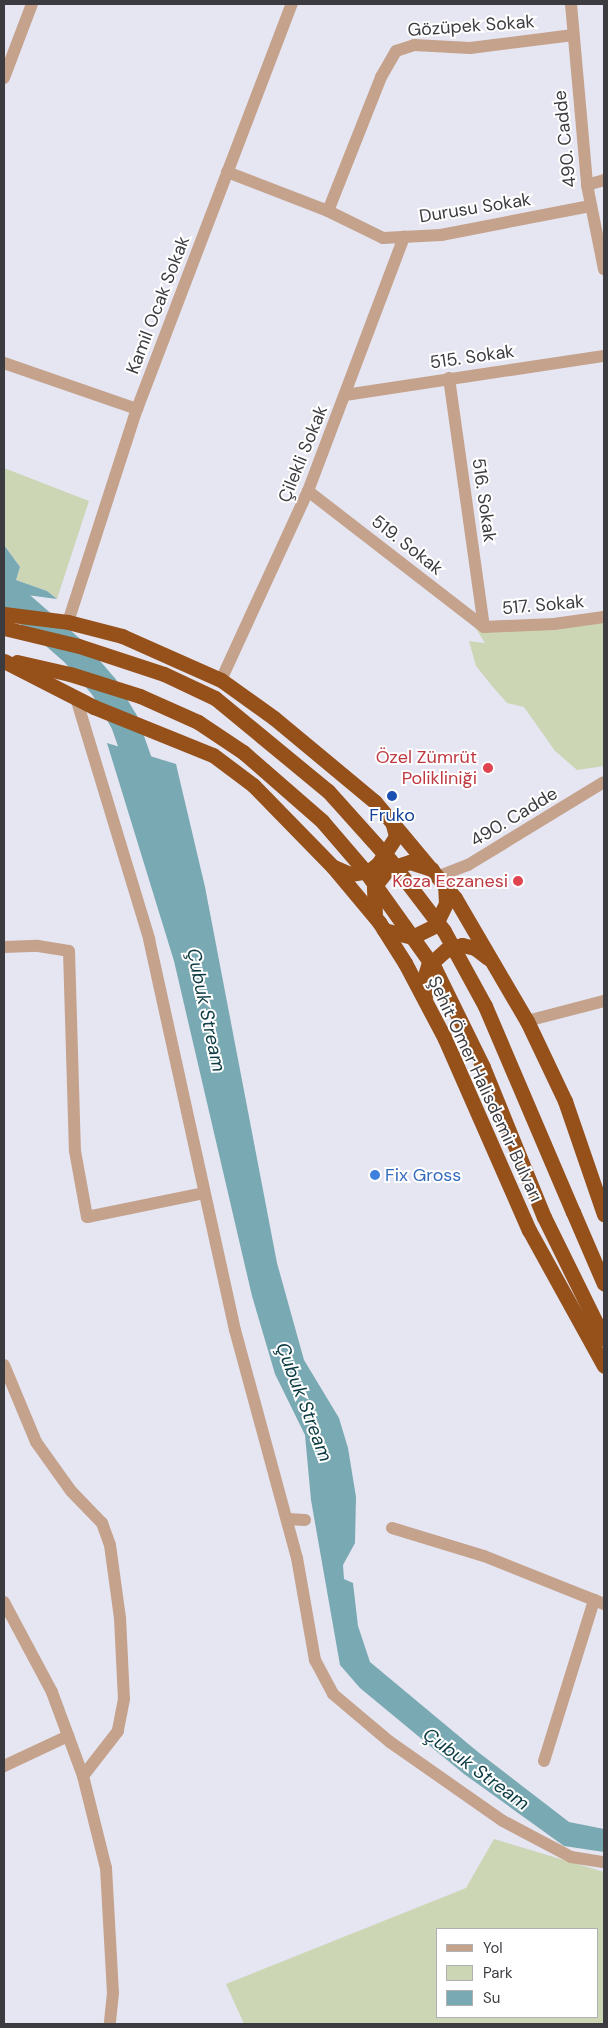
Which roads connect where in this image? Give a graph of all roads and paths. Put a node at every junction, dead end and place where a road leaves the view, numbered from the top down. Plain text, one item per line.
1 (32, 4) edge
2 (292, 4) edge
3 (571, 4) edge
4 (573, 35) junction
5 (4, 78) edge
6 (227, 172) junction
7 (604, 180) edge
8 (587, 185) junction
9 (590, 206) junction
10 (328, 211) junction
11 (404, 237) junction
12 (604, 269) edge
13 (604, 356) edge
14 (4, 363) edge
15 (449, 378) junction
16 (345, 395) junction
17 (137, 409) junction
18 (308, 491) junction
19 (4, 614) edge
20 (604, 618) edge
21 (62, 622) junction
22 (484, 627) junction
23 (4, 628) edge
24 (4, 660) edge
25 (222, 680) junction
26 (76, 698) junction
27 (604, 782) edge
28 (391, 819) junction
29 (331, 864) junction
30 (439, 877) junction
31 (375, 916) junction
32 (384, 930) junction
33 (4, 947) edge
34 (493, 962) junction
35 (425, 1000) junction
36 (604, 1001) edge
37 (527, 1021) junction
38 (204, 1193) junction
39 (604, 1214) edge
40 (604, 1284) edge
41 (604, 1339) edge
42 (4, 1365) edge
43 (604, 1366) edge
44 (288, 1519) junction
45 (305, 1520) dead end
46 (392, 1528) dead end
47 (4, 1602) edge
48 (599, 1602) edge
49 (68, 1736) junction
50 (544, 1761) dead end
51 (4, 1766) edge
52 (82, 1776) junction
53 (604, 1862) edge
54 (110, 2024) edge

1 - 5 street
2 - 6 street, Kamil Ocak Sokak
3 - 4 street, 490. Cadde
4 - 8 street, 490. Cadde
4 - 10 street, Gözüpek Sokak
6 - 10 street, Durusu Sokak
6 - 17 street, Kamil Ocak Sokak
7 - 8 street
8 - 9 street, 490. Cadde
9 - 11 street, Durusu Sokak
9 - 12 street, 490. Cadde
10 - 11 street, Durusu Sokak
11 - 16 street, Çilekli Sokak
13 - 15 street, 515. Sokak
14 - 17 street
15 - 16 street, 515. Sokak
15 - 22 street, 516. Sokak
16 - 18 street, Çilekli Sokak
17 - 21 street, Kamil Ocak Sokak
18 - 22 street, 519. Sokak
18 - 25 street, Çilekli Sokak
19 - 21 highway
20 - 22 street, 517. Sokak
21 - 25 highway
23 - 40 highway, Şehit Ömer Halisdemir Bulvarı, bridge
24 - 26 highway, Şehit Ömer Halisdemir Bulvarı
24 - 41 highway, Şehit Ömer Halisdemir Bulvarı, bridge
25 - 28 highway
26 - 29 highway, Şehit Ömer Halisdemir Bulvarı
26 - 38 street
27 - 30 street, 490. Cadde
28 - 29 highway
28 - 30 highway
29 - 31 highway, Şehit Ömer Halisdemir Bulvarı
30 - 31 highway
30 - 32 highway
30 - 34 highway
31 - 32 highway, Şehit Ömer Halisdemir Bulvarı
32 - 35 highway, Şehit Ömer Halisdemir Bulvarı
33 - 38 street
34 - 35 highway
34 - 37 highway
35 - 43 highway, Şehit Ömer Halisdemir Bulvarı
36 - 37 street
37 - 39 highway
38 - 44 street
42 - 52 street
44 - 45 street
44 - 53 street
46 - 48 street
47 - 49 street
48 - 50 street
49 - 51 street
49 - 52 street
52 - 54 street

